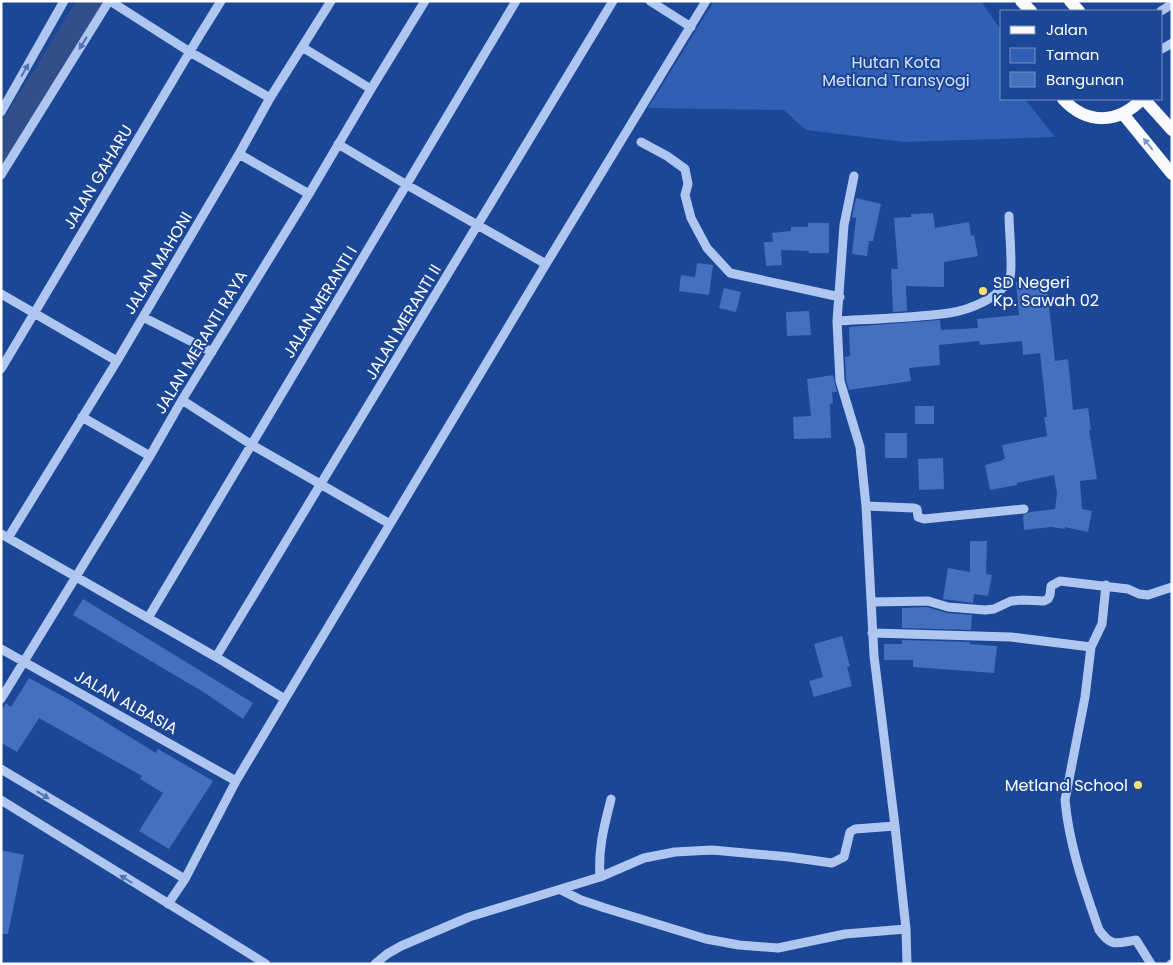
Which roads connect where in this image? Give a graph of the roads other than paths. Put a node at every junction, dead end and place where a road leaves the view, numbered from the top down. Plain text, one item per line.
1 (64, 1) edge
2 (109, 1) edge
3 (221, 1) edge
4 (331, 1) edge
5 (425, 1) edge
6 (516, 1) edge
7 (613, 1) edge
8 (650, 1) edge
9 (706, 1) edge
10 (1021, 1) edge
11 (1030, 10) edge
12 (691, 27) junction
13 (302, 47) junction
14 (190, 52) junction
15 (371, 89) junction
16 (270, 98) junction
17 (1064, 100) edge
18 (1142, 100) edge
19 (1144, 100) edge
20 (1, 112) edge
21 (1123, 114) junction
22 (1172, 130) edge
23 (642, 142) dead end
24 (338, 144) junction
25 (239, 154) junction
26 (1172, 174) edge
27 (1, 175) edge
28 (854, 176) dead end
29 (407, 185) junction
30 (309, 194) junction
31 (1008, 216) dead end
32 (478, 226) junction
33 (546, 264) junction
34 (1, 294) edge
35 (840, 297) junction
36 (34, 314) junction
37 (143, 316) junction
38 (837, 321) junction
39 (212, 352) junction
40 (117, 362) junction
41 (1, 369) edge
42 (182, 400) junction
43 (82, 417) junction
44 (252, 445) junction
45 (150, 456) junction
46 (322, 484) junction
47 (866, 506) junction
48 (1024, 509) dead end
49 (390, 524) junction
50 (5, 536) edge
51 (77, 577) junction
52 (1106, 586) junction
53 (1172, 587) edge
54 (872, 602) junction
55 (148, 618) junction
56 (872, 633) junction
57 (1091, 646) junction
58 (1, 649) edge
59 (216, 657) junction
60 (25, 663) junction
61 (1, 699) edge
62 (285, 699) junction
63 (1, 770) edge
64 (236, 782) junction
65 (611, 799) dead end
66 (1, 800) edge
67 (895, 826) junction
68 (600, 877) junction
69 (185, 879) junction
70 (560, 890) junction
71 (168, 904) junction
72 (906, 929) junction
73 (266, 964) edge
74 (375, 964) edge
75 (907, 964) edge
76 (1150, 964) edge

20 -> 1 street
2 - 14 street
2 -> 27 street
3 - 14 street, JALAN GAHARU
4 - 13 street, JALAN MAHONI
5 - 15 street, JALAN MERANTI RAYA
6 - 29 street, JALAN MERANTI I
7 - 32 street, JALAN MERANTI II
8 - 12 street
9 - 12 street
10 - 11 main road
12 - 33 street
13 - 15 street
13 - 16 street, JALAN MAHONI
14 - 16 street
14 - 36 street, JALAN GAHARU
15 - 24 street, JALAN MERANTI RAYA
16 - 25 street, JALAN MAHONI
17 - 21 main road
18 - 21 main road
19 - 22 main road
26 -> 21 main road
23 - 35 street
24 - 29 street
24 - 30 street, JALAN MERANTI RAYA
25 - 30 street
25 - 37 street, JALAN MAHONI
28 - 35 street
29 - 32 street
29 - 44 street, JALAN MERANTI I
30 - 39 street, JALAN MERANTI RAYA
31 - 38 street
32 - 33 street
32 - 46 street, JALAN MERANTI II
33 - 49 street
34 - 36 street
35 - 38 street
36 - 40 street
36 - 41 street, JALAN GAHARU
37 - 39 street
37 - 40 street, JALAN MAHONI
38 - 47 street
39 - 42 street, JALAN MERANTI RAYA
40 - 43 street, JALAN MAHONI
42 - 44 street
42 - 45 street, JALAN MERANTI RAYA
43 - 45 street
43 - 50 street, JALAN MAHONI
44 - 46 street
44 - 55 street, JALAN MERANTI I
45 - 51 street, JALAN MERANTI RAYA
46 - 49 street
46 - 59 street, JALAN MERANTI II
47 - 48 street
47 - 54 street
49 - 62 street
50 - 51 street
51 - 55 street
51 - 60 street, JALAN MERANTI RAYA
52 - 53 street
52 - 54 street
52 - 57 street
54 - 56 street
55 - 59 street
56 - 57 street
56 - 67 street
57 - 76 street
58 - 60 street, JALAN ALBASIA
59 - 62 street
60 - 61 street, JALAN MERANTI RAYA
60 - 64 street, JALAN ALBASIA
62 - 64 street
63 -> 69 street
64 - 69 street
65 - 68 street
71 -> 66 street
67 - 68 street
67 - 72 street
68 - 70 street
69 - 71 street
70 - 72 street
70 - 74 street
71 - 73 street
72 - 75 street

